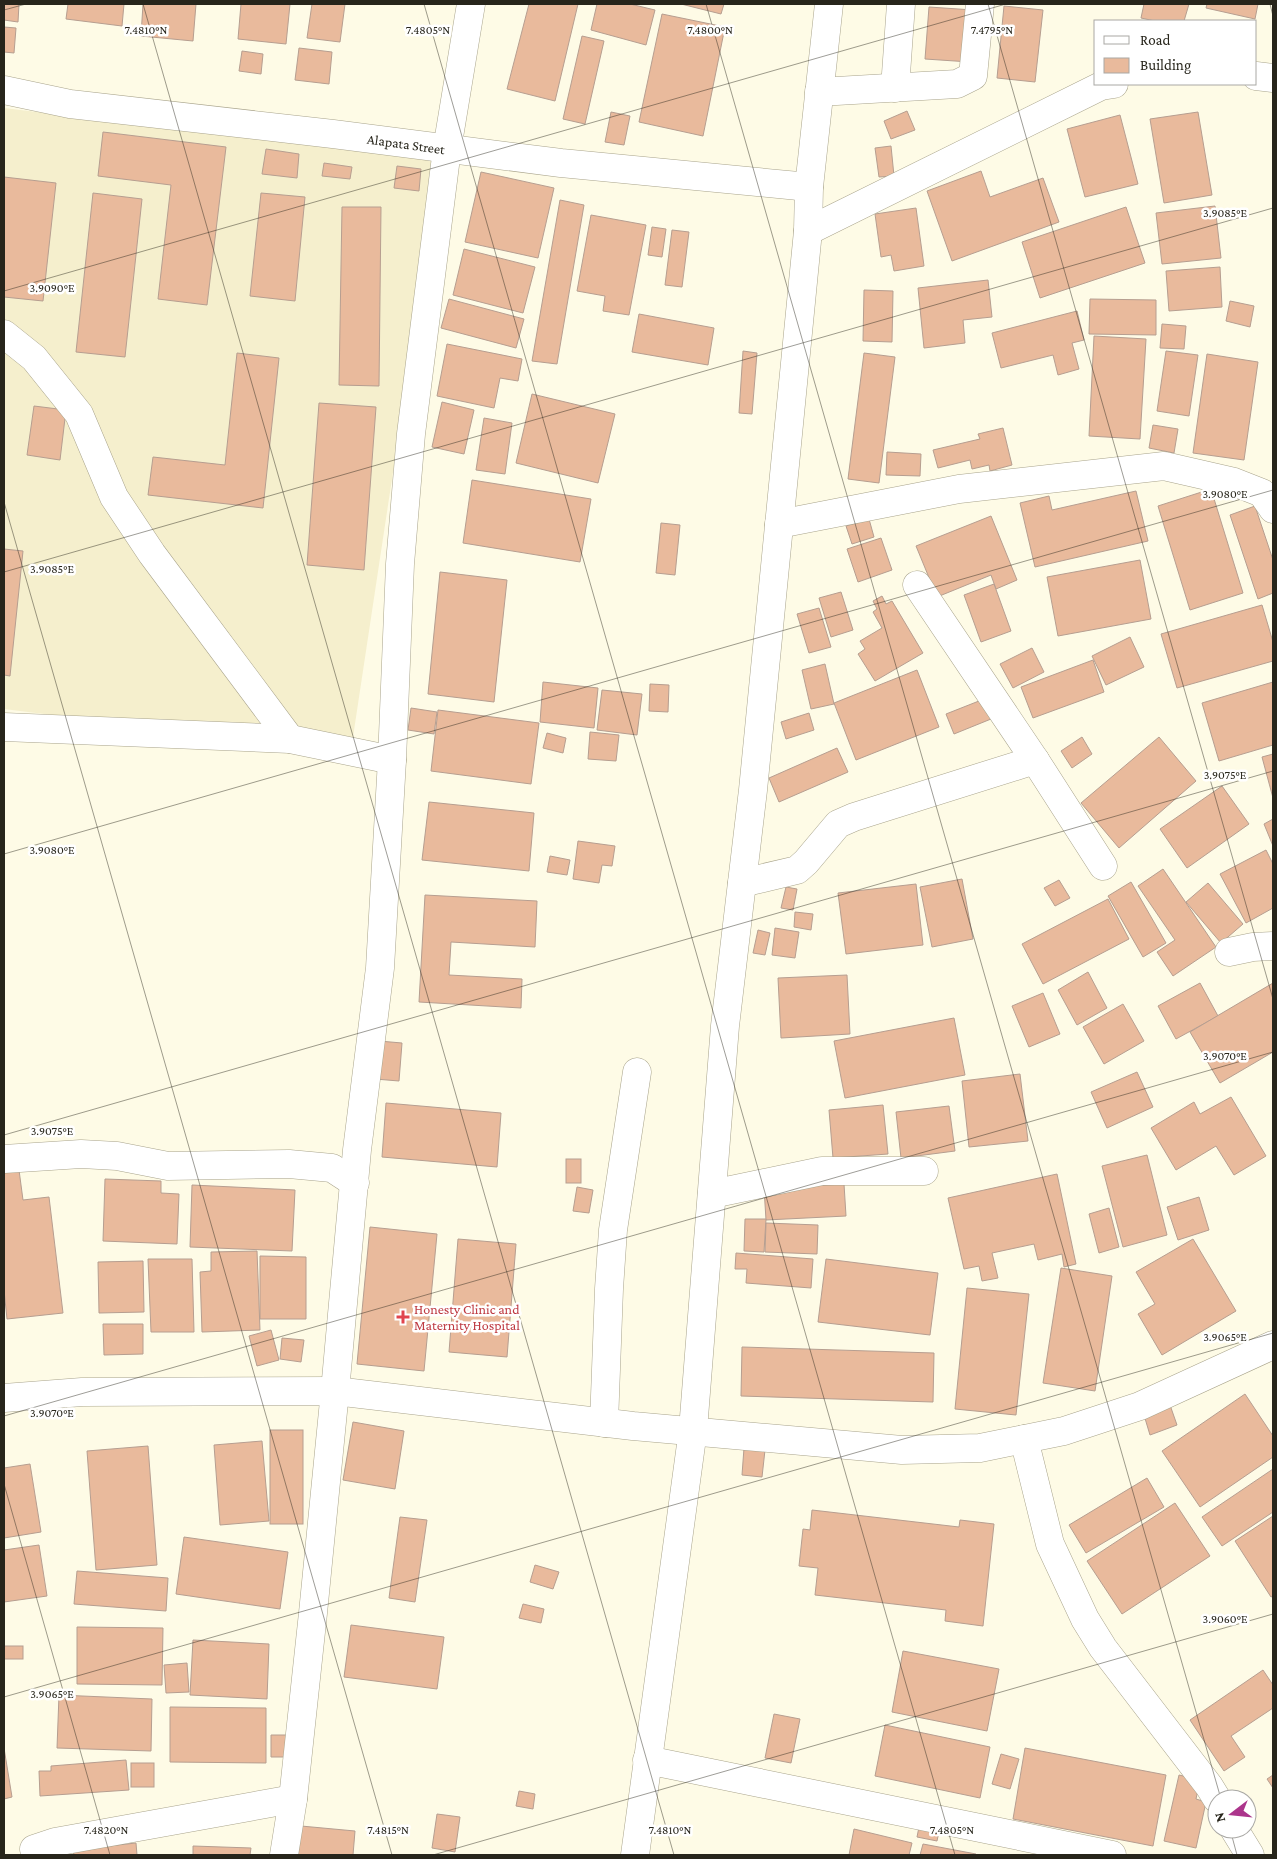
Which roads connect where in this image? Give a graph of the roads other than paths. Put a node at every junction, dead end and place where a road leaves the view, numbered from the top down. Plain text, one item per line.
1 (471, 4) edge
2 (829, 4) edge
3 (901, 4) edge
4 (980, 4) edge
5 (1257, 76) edge
6 (1273, 78) edge
7 (1108, 85) edge
8 (895, 88) junction
9 (4, 90) edge
10 (819, 92) junction
11 (447, 150) junction
12 (809, 187) junction
13 (808, 231) junction
14 (4, 334) edge
15 (1273, 510) edge
16 (779, 524) junction
17 (917, 585) dead end
18 (4, 727) edge
19 (290, 739) junction
20 (392, 760) junction
21 (1035, 760) junction
22 (1103, 866) dead end
23 (742, 883) junction
24 (1273, 946) edge
25 (1229, 952) dead end
26 (637, 1072) dead end
27 (4, 1159) edge
28 (924, 1171) dead end
29 (355, 1183) junction
30 (712, 1194) junction
31 (1273, 1345) edge
32 (335, 1391) junction
33 (4, 1398) edge
34 (604, 1423) junction
35 (693, 1430) junction
36 (1024, 1439) junction
37 (647, 1760) junction
38 (1211, 1789) edge
39 (293, 1799) junction
40 (1240, 1839) edge
41 (34, 1850) dead end
42 (284, 1855) edge
43 (635, 1855) edge
44 (1112, 1855) edge
45 (1250, 1855) edge

1 - 11 street
2 - 10 street
3 - 8 street
4 - 8 street
5 - 6 street
7 - 13 street
8 - 10 street
9 - 11 street, Alapata Street
10 - 12 street
11 - 12 street, Alapata Street
11 - 20 street
12 - 13 street
13 - 16 street
14 - 19 street
15 - 16 street
16 - 23 street
17 - 21 street
18 - 19 street
19 - 20 street
20 - 29 street
21 - 22 street
21 - 23 street
23 - 30 street
24 - 25 street
26 - 34 street
27 - 29 street
28 - 30 street
29 - 32 street
30 - 35 street
31 - 36 street
32 - 33 street
32 - 34 street
32 - 39 street
34 - 35 street
35 - 36 street
35 - 37 street
36 - 38 street
37 - 43 street
37 - 44 street
39 - 41 street
39 - 42 street
40 - 45 street

